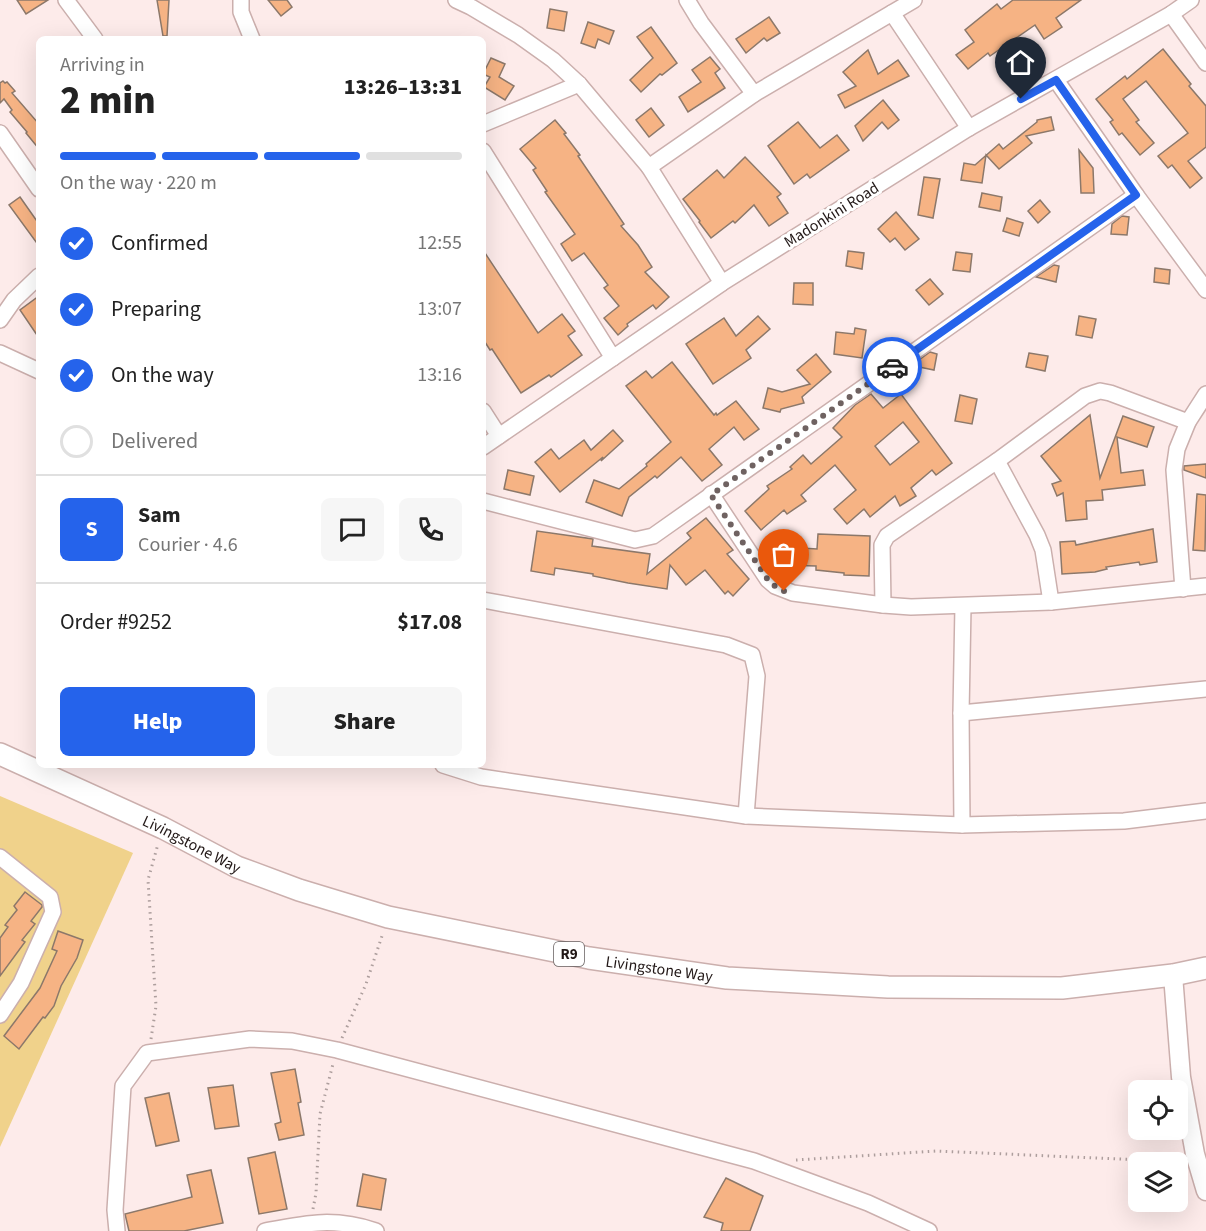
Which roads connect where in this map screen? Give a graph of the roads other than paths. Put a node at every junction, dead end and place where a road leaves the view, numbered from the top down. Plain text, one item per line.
1 (241, 0) edge
2 (456, 0) edge
3 (687, 0) edge
4 (914, 0) edge
5 (1191, 0) edge
6 (70, 1) edge
7 (473, 4) edge
8 (892, 13) junction
9 (1171, 14) junction
10 (93, 36) edge
11 (251, 36) edge
12 (1206, 63) edge
13 (1056, 80) junction
14 (579, 84) junction
15 (754, 94) junction
16 (486, 123) edge
17 (969, 128) junction
18 (0, 133) edge
19 (486, 157) edge
20 (649, 167) junction
21 (36, 185) edge
22 (1136, 195) junction
23 (36, 279) edge
24 (722, 282) junction
25 (1206, 290) edge
26 (0, 320) edge
27 (0, 353) edge
28 (613, 358) junction
29 (36, 370) edge
30 (1206, 393) edge
31 (486, 416) edge
32 (1188, 422) junction
33 (499, 436) junction
34 (486, 445) edge
35 (996, 461) junction
36 (711, 495) junction
37 (486, 502) edge
38 (1206, 586) edge
39 (1183, 589) junction
40 (486, 601) edge
41 (1051, 602) junction
42 (883, 605) junction
43 (963, 606) junction
44 (1206, 689) edge
45 (961, 713) junction
46 (0, 754) edge
47 (452, 768) edge
48 (1206, 811) edge
49 (746, 816) junction
50 (962, 825) junction
51 (0, 857) edge
52 (1206, 969) edge
53 (1173, 975) junction
54 (0, 1015) edge
55 (1206, 1191) edge
56 (117, 1231) edge
57 (265, 1231) edge
58 (376, 1231) edge
59 (929, 1231) edge

1 - 11 street
2 - 7 street
3 - 15 street
4 - 8 street
5 - 9 street, Madonkini Road
6 - 10 street
7 - 14 street
8 - 15 street
8 - 17 street
9 - 12 street
9 - 13 street, Madonkini Road
13 - 17 street, Madonkini Road
13 - 22 street
14 - 16 street
14 - 20 street
15 - 20 street
17 - 24 street, Madonkini Road
18 - 21 street
19 - 28 street
20 - 24 street
22 - 25 street
22 - 36 street
23 - 26 street
24 - 28 street, Madonkini Road
27 - 29 street
28 - 33 street, Madonkini Road
30 - 32 street
31 - 33 street
32 - 35 street
32 - 39 street
33 - 34 street, Madonkini Road
35 - 41 street
35 - 42 street
36 - 37 street
36 - 42 street
38 - 39 street
39 - 41 street
40 - 49 street
41 - 43 street
42 - 43 street
43 - 45 street
44 - 45 street
45 - 50 street
46 - 53 highway, Livingstone Way / R9
47 - 49 street
48 - 50 street
49 - 50 street
51 - 54 street
52 - 53 highway, R9
53 - 55 main road
56 - 59 street
57 - 58 street

